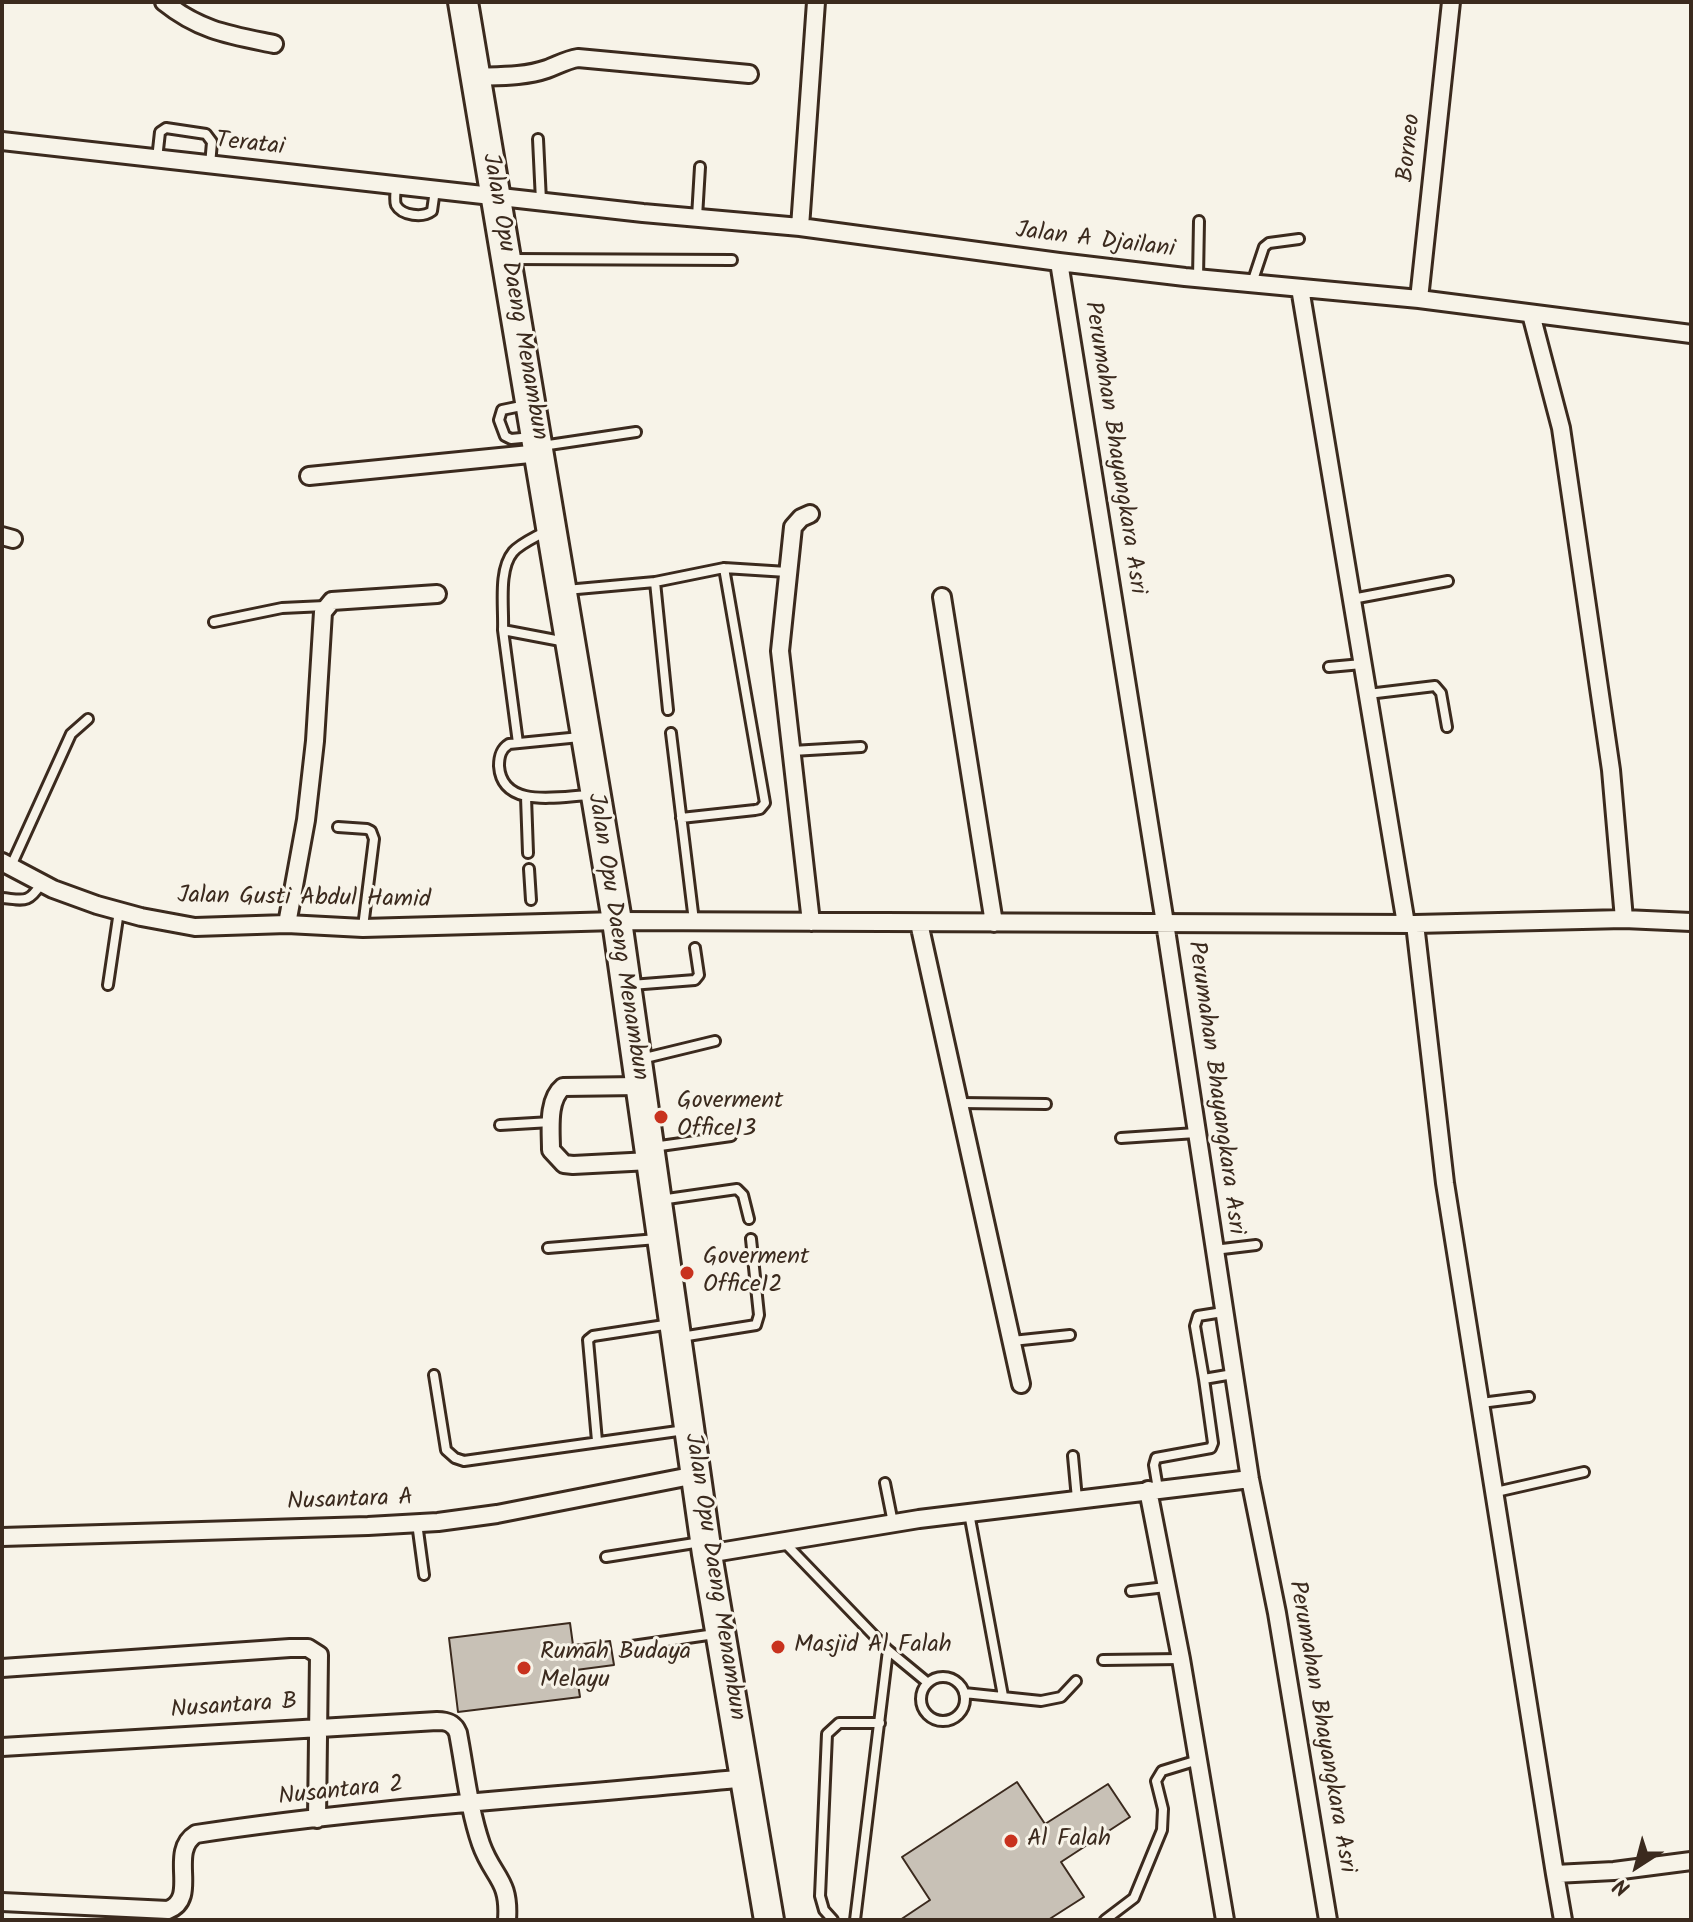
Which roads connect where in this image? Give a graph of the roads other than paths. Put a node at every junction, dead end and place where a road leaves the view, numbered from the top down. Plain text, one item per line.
1 (164, 2) edge
2 (463, 2) edge
3 (816, 2) edge
4 (1451, 2) edge
5 (274, 44) dead end
6 (749, 74) dead end
7 (475, 77) junction
8 (538, 139) dead end
9 (2, 141) edge
10 (157, 159) junction
11 (210, 165) junction
12 (700, 167) dead end
13 (396, 185) junction
14 (435, 189) junction
15 (494, 196) junction
16 (541, 201) junction
17 (697, 217) junction
18 (1199, 221) dead end
19 (800, 227) junction
20 (1299, 239) dead end
21 (505, 259) junction
22 (732, 260) dead end
23 (1059, 262) junction
24 (1198, 278) junction
25 (1252, 283) junction
26 (1300, 288) junction
27 (1419, 299) junction
28 (1531, 314) junction
29 (1691, 334) edge
30 (636, 432) dead end
31 (539, 446) junction
32 (309, 476) dead end
33 (810, 514) dead end
34 (552, 528) junction
35 (724, 568) junction
36 (787, 572) junction
37 (1448, 581) dead end
38 (655, 582) junction
39 (562, 590) junction
40 (437, 594) dead end
41 (942, 597) dead end
42 (1352, 599) junction
43 (326, 606) junction
44 (214, 622) dead end
45 (503, 630) junction
46 (570, 642) junction
47 (1362, 664) junction
48 (1329, 667) dead end
49 (1368, 694) junction
50 (668, 710) dead end
51 (88, 719) dead end
52 (1447, 727) dead end
53 (671, 733) dead end
54 (585, 736) junction
55 (518, 743) junction
56 (861, 747) dead end
57 (791, 751) junction
58 (595, 794) junction
59 (526, 797) junction
60 (681, 818) junction
61 (338, 827) dead end
62 (528, 853) dead end
63 (6, 864) edge
64 (529, 869) dead end
65 (42, 883) junction
66 (2, 898) edge
67 (531, 900) dead end
68 (119, 911) junction
69 (1624, 919) junction
70 (617, 921) junction
71 (694, 921) junction
72 (811, 922) junction
73 (1691, 922) edge
74 (919, 923) junction
75 (994, 923) junction
76 (1165, 923) junction
77 (287, 924) junction
78 (1410, 924) junction
79 (363, 928) junction
80 (695, 948) dead end
81 (108, 985) dead end
82 (626, 986) junction
83 (715, 1041) dead end
84 (638, 1073) junction
85 (959, 1103) junction
86 (1046, 1104) dead end
87 (552, 1122) junction
88 (500, 1125) dead end
89 (1196, 1133) junction
90 (731, 1136) dead end
91 (1121, 1138) dead end
92 (649, 1154) junction
93 (656, 1201) junction
94 (749, 1219) dead end
95 (662, 1239) junction
96 (751, 1239) dead end
97 (1256, 1245) dead end
98 (548, 1248) dead end
99 (1213, 1250) junction
100 (1223, 1312) junction
101 (675, 1330) junction
102 (1070, 1335) dead end
103 (1011, 1341) junction
104 (1233, 1374) junction
105 (434, 1375) dead end
106 (1204, 1379) junction
107 (1021, 1384) dead end
108 (1529, 1397) dead end
109 (1481, 1403) junction
110 (689, 1430) junction
111 (597, 1441) junction
112 (1073, 1456) dead end
113 (1584, 1472) dead end
114 (696, 1475) junction
115 (1250, 1479) junction
116 (885, 1483) dead end
117 (1153, 1489) junction
118 (1496, 1492) junction
119 (1077, 1499) junction
120 (969, 1512) junction
121 (417, 1523) junction
122 (893, 1523) junction
123 (2, 1537) edge
124 (783, 1541) junction
125 (706, 1547) junction
126 (606, 1557) dead end
127 (424, 1575) dead end
128 (1167, 1587) junction
129 (1131, 1591) dead end
130 (720, 1633) junction
131 (632, 1646) dead end
132 (888, 1650) junction
133 (1181, 1659) junction
134 (1103, 1660) dead end
135 (2, 1668) edge
136 (1076, 1681) dead end
137 (928, 1683) junction
138 (964, 1693) junction
139 (1003, 1696) junction
140 (880, 1723) junction
141 (318, 1727) junction
142 (2, 1747) edge
143 (1198, 1760) junction
144 (746, 1778) junction
145 (470, 1803) junction
146 (317, 1819) junction
147 (1691, 1861) edge
148 (1555, 1874) junction
149 (2, 1902) edge
150 (507, 1920) edge
151 (769, 1920) edge
152 (833, 1920) edge
153 (855, 1920) edge
154 (1105, 1920) edge
155 (1225, 1920) edge
156 (1328, 1920) edge
157 (1563, 1920) edge

1 - 5 street
2 - 7 highway, Jalan Opu Daeng Menambun
3 - 19 street
4 - 27 street, Borneo
6 - 7 street
7 - 15 highway, Jalan Opu Daeng Menambun
8 - 16 lane
9 - 10 street, Teratai
10 - 11 street, Teratai
10 - 11 lane
11 - 13 street, Teratai
12 - 17 lane
13 - 14 street, Teratai
13 - 14 lane
14 - 15 street, Teratai
15 - 16 street, Jalan A Djailani
15 - 21 highway, Jalan Opu Daeng Menambun
16 - 17 street, Jalan A Djailani
17 - 19 street, Jalan A Djailani
18 - 24 lane
19 - 23 street, Jalan A Djailani
20 - 25 lane
21 - 22 lane
21 - 31 highway, Jalan Opu Daeng Menambun
23 - 24 street, Jalan A Djailani
23 - 76 street, Perumahan Bhayangkara Asri
24 - 25 street, Jalan A Djailani
25 - 26 street, Jalan A Djailani
26 - 27 street, Jalan A Djailani
26 - 42 street
27 - 28 street, Jalan A Djailani
28 - 29 street, Jalan A Djailani
28 - 69 street
30 - 31 lane
31 - 32 street
31 - 34 highway, Jalan Opu Daeng Menambun
33 - 36 street
34 - 39 highway, Jalan Opu Daeng Menambun
34 - 45 lane
35 - 36 lane
35 - 38 lane
35 - 60 lane
36 - 57 street
37 - 42 lane
38 - 39 lane
38 - 50 lane
39 - 46 highway, Jalan Opu Daeng Menambun
40 - 43 street
41 - 75 street
42 - 47 street
43 - 44 lane
43 - 77 street
45 - 46 lane
45 - 55 lane
46 - 54 highway, Jalan Opu Daeng Menambun
47 - 48 lane
47 - 49 street
49 - 52 lane
49 - 78 street
51 - 63 lane
53 - 60 lane
54 - 55 lane
54 - 58 highway, Jalan Opu Daeng Menambun
55 - 59 lane
56 - 57 lane
57 - 72 street
58 - 59 lane
58 - 70 highway, Jalan Opu Daeng Menambun
59 - 62 lane
60 - 71 lane
61 - 79 lane
63 - 65 street, Jalan Gusti Abdul Hamid
64 - 67 lane
65 - 66 lane
65 - 68 street, Jalan Gusti Abdul Hamid
68 - 77 street, Jalan Gusti Abdul Hamid
68 - 81 lane
69 - 73 street, Jalan Gusti Abdul Hamid
69 - 78 street, Jalan Gusti Abdul Hamid
70 - 71 street, Jalan Gusti Abdul Hamid
70 - 79 street, Jalan Gusti Abdul Hamid
70 - 82 highway, Jalan Opu Daeng Menambun
71 - 72 street, Jalan Gusti Abdul Hamid
72 - 74 street, Jalan Gusti Abdul Hamid
74 - 75 street, Jalan Gusti Abdul Hamid
74 - 85 street
75 - 76 street, Jalan Gusti Abdul Hamid
76 - 78 street, Jalan Gusti Abdul Hamid
76 - 89 street, Perumahan Bhayangkara Asri
77 - 79 street, Jalan Gusti Abdul Hamid
78 - 109 street
80 - 82 lane
82 - 84 highway, Jalan Opu Daeng Menambun
83 - 84 lane
84 - 87 street
84 - 92 highway, Jalan Opu Daeng Menambun
85 - 86 lane
85 - 103 street
87 - 88 lane
87 - 92 street
89 - 91 lane
89 - 99 street, Perumahan Bhayangkara Asri
90 - 92 lane
92 - 93 highway, Jalan Opu Daeng Menambun
93 - 94 lane
93 - 95 highway, Jalan Opu Daeng Menambun
95 - 98 lane
95 - 101 highway, Jalan Opu Daeng Menambun
96 - 101 lane
97 - 99 lane
99 - 100 street, Perumahan Bhayangkara Asri
100 - 104 street, Perumahan Bhayangkara Asri
100 - 106 lane
101 - 110 highway, Jalan Opu Daeng Menambun
101 - 111 lane
102 - 103 lane
103 - 107 street
104 - 106 lane
104 - 115 street, Perumahan Bhayangkara Asri
105 - 111 lane
106 - 117 lane
108 - 109 lane
109 - 118 street
110 - 111 lane
110 - 114 highway, Jalan Opu Daeng Menambun
112 - 119 lane
113 - 118 lane
114 - 121 street, Nusantara A
114 - 125 highway, Jalan Opu Daeng Menambun
115 - 117 street
115 - 156 street, Perumahan Bhayangkara Asri
116 - 122 lane
117 - 119 street
117 - 128 street
118 - 148 street
119 - 120 street
120 - 122 street
120 - 139 lane
121 - 123 street, Nusantara A
121 - 127 lane
122 - 124 street
124 - 125 street
124 - 132 lane
125 - 126 lane
125 - 130 highway, Jalan Opu Daeng Menambun
128 - 129 lane
128 - 133 street
130 - 131 lane
130 - 144 highway, Jalan Opu Daeng Menambun
132 - 137 lane
132 - 140 lane
133 - 134 lane
133 - 143 street
135 - 141 street, Nusantara B
136 - 139 lane
137 - 138 lane
137 - 138 lane
138 - 139 lane
140 - 152 lane
140 - 153 lane
141 - 142 street, Nusantara B
141 - 145 street
141 - 146 street
143 - 154 lane
143 - 155 street
144 - 145 street, Nusantara 2
144 - 151 highway, Jalan Opu Daeng Menambun
145 - 146 street, Nusantara 2
145 - 150 street
146 - 149 street, Nusantara 2
147 - 148 street
148 - 157 street

